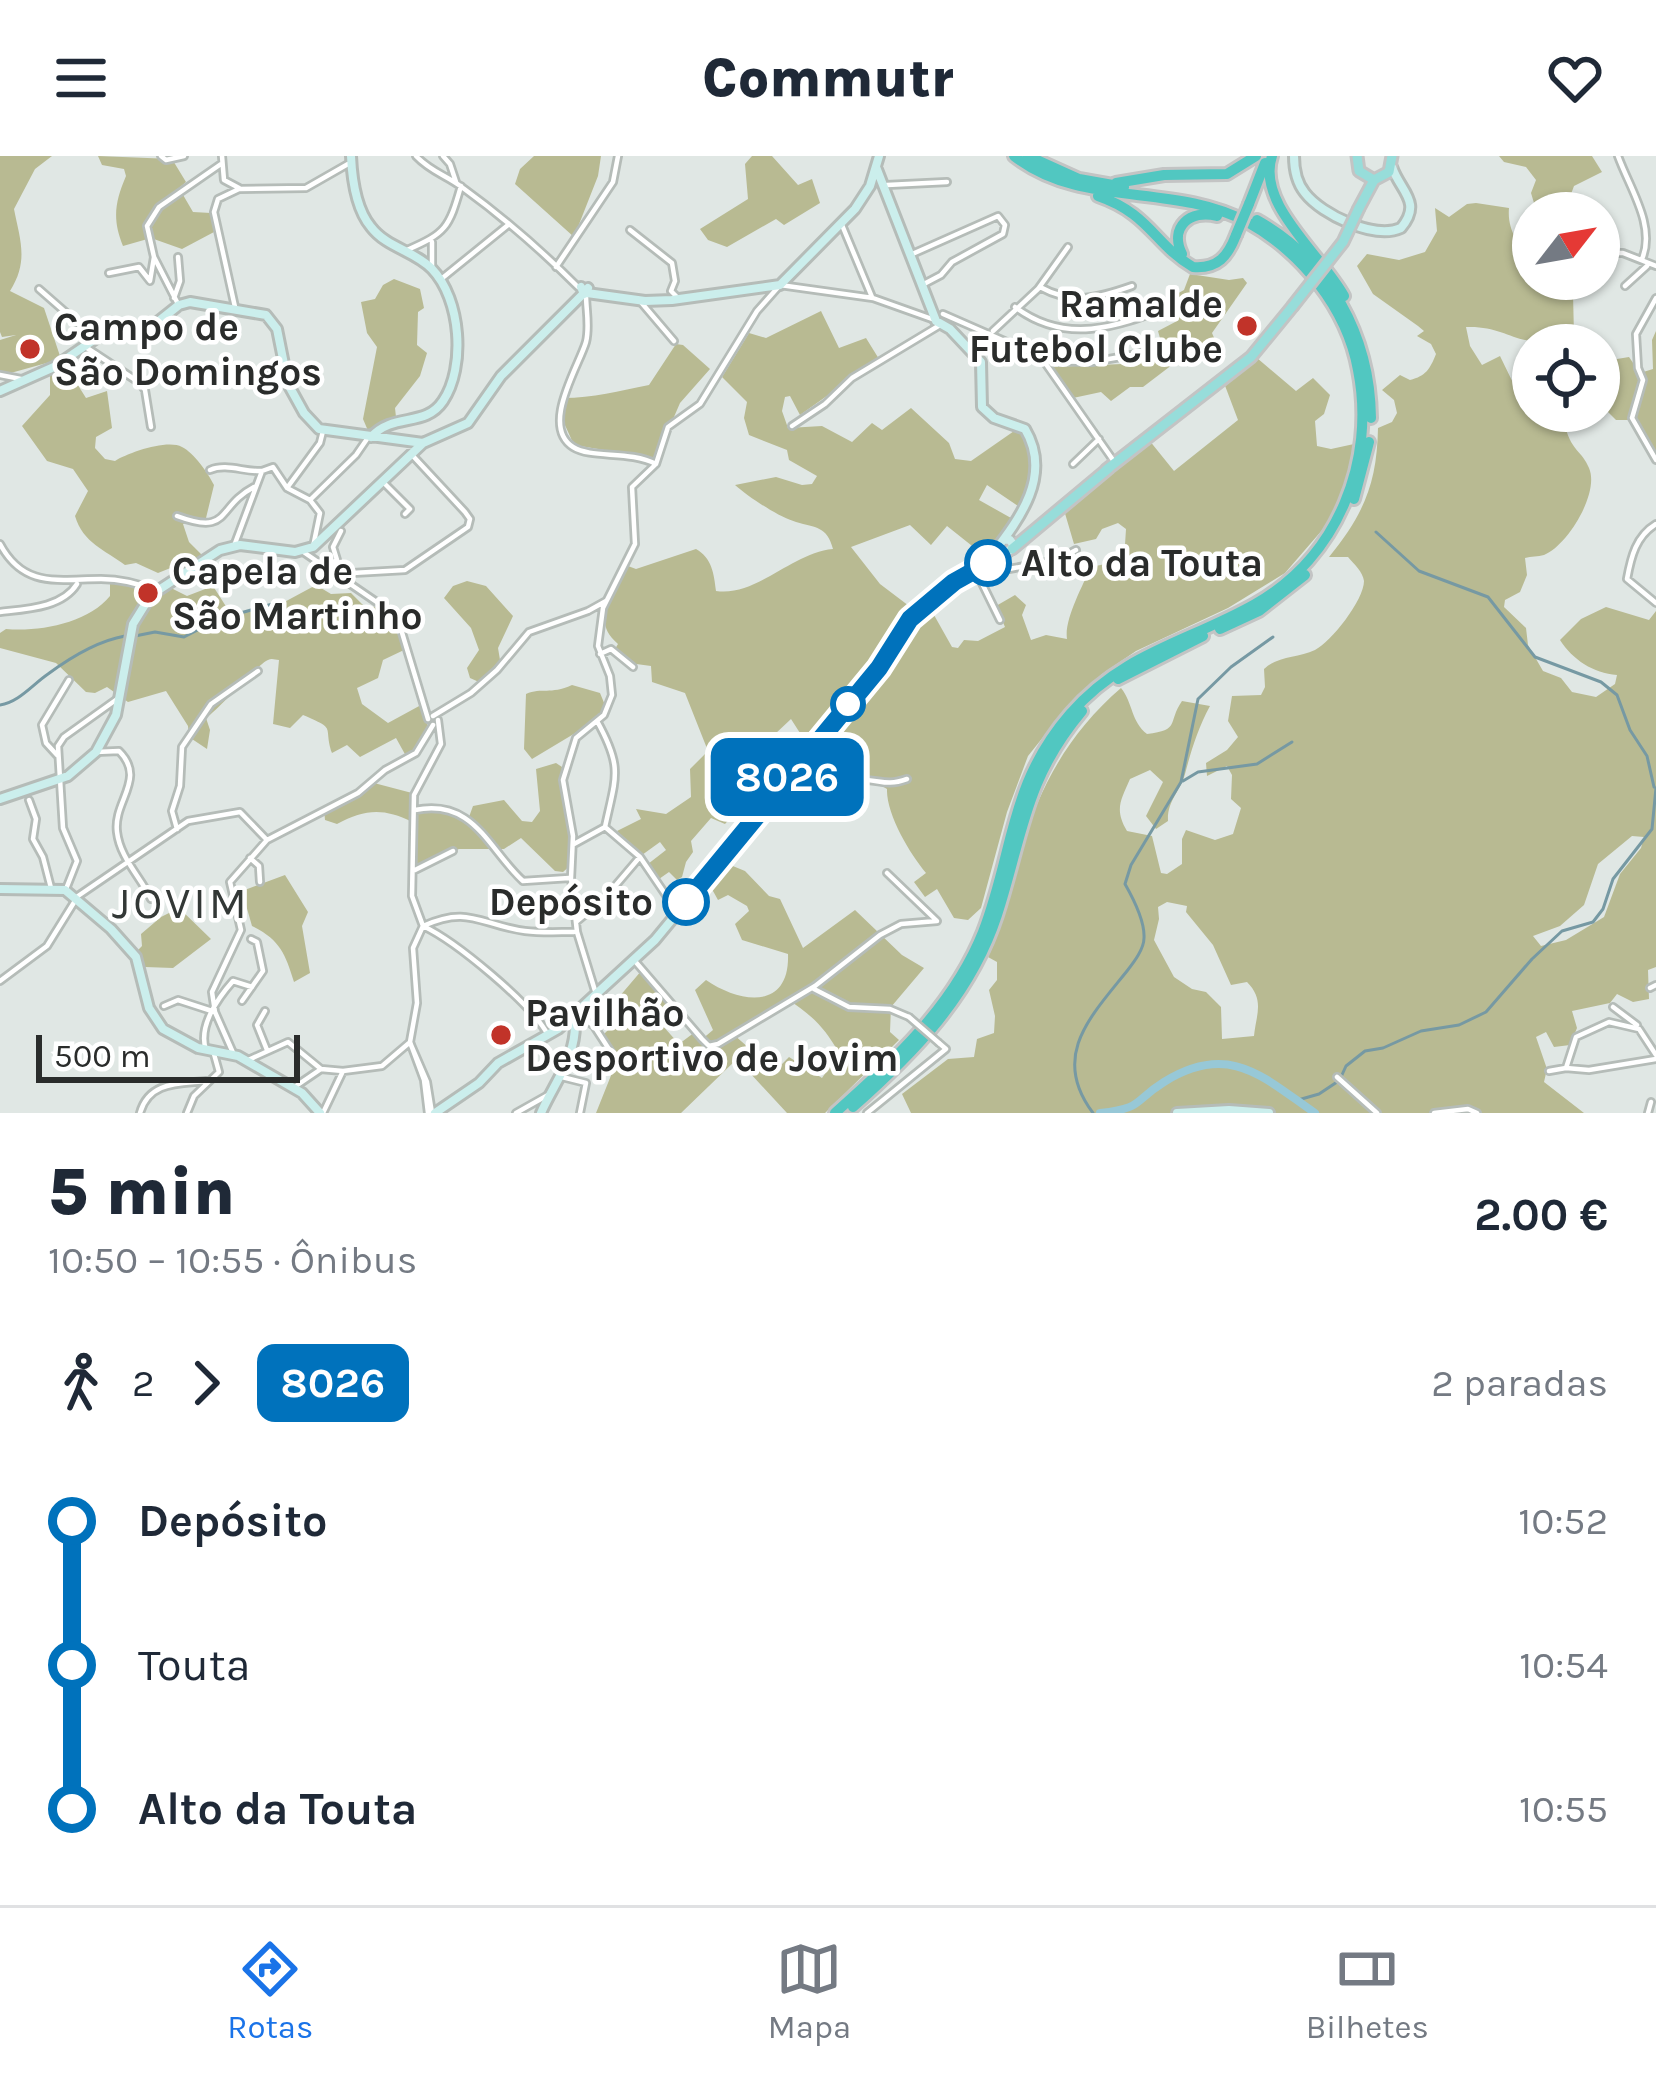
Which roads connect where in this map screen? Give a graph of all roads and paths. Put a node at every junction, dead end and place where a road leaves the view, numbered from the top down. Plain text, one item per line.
1 (161, 156) edge
2 (184, 156) edge
3 (222, 156) edge
4 (416, 156) edge
5 (443, 156) edge
6 (618, 156) edge
7 (1013, 156) edge
8 (1028, 156) edge
9 (1265, 156) edge
10 (1296, 156) edge
11 (1357, 156) edge
12 (1618, 156) edge
13 (351, 159) edge
14 (878, 159) edge
15 (1393, 160) edge
16 (220, 164) junction
17 (1359, 171) junction
18 (1377, 180) junction
19 (947, 182) dead end
20 (458, 184) junction
21 (1105, 184) junction
22 (882, 186) junction
23 (239, 188) junction
24 (1078, 189) junction
25 (1361, 204) junction
26 (508, 225) junction
27 (842, 225) junction
28 (630, 230) dead end
29 (1234, 234) junction
30 (1272, 240) junction
31 (432, 242) junction
32 (1068, 247) dead end
33 (405, 251) junction
34 (1620, 253) edge
35 (910, 255) junction
36 (154, 257) junction
37 (178, 257) dead end
38 (1642, 259) junction
39 (1653, 265) edge
40 (556, 267) junction
41 (433, 269) junction
42 (109, 273) dead end
43 (440, 280) junction
44 (779, 284) junction
45 (922, 285) junction
46 (1132, 286) dead end
47 (1625, 286) dead end
48 (1040, 287) junction
49 (39, 289) dead end
50 (583, 291) junction
51 (873, 298) junction
52 (1656, 298) edge
53 (680, 299) junction
54 (640, 301) junction
55 (176, 302) junction
56 (1172, 306) dead end
57 (235, 307) junction
58 (1015, 307) junction
59 (1647, 312) junction
60 (1656, 318) edge
61 (958, 321) junction
62 (940, 322) junction
63 (992, 333) junction
64 (1357, 333) junction
65 (94, 338) junction
66 (674, 341) dead end
67 (84, 346) junction
68 (1171, 348) dead end
69 (1045, 361) junction
70 (0, 375) edge
71 (26, 380) junction
72 (0, 391) edge
73 (792, 426) dead end
74 (151, 427) dead end
75 (1367, 429) junction
76 (323, 431) junction
77 (369, 438) junction
78 (1100, 438) junction
79 (406, 443) junction
80 (423, 443) junction
81 (411, 454) junction
82 (1116, 460) junction
83 (1656, 460) edge
84 (656, 464) junction
85 (1073, 464) dead end
86 (210, 470) dead end
87 (262, 470) junction
88 (242, 473) junction
89 (383, 482) junction
90 (254, 487) junction
91 (287, 488) junction
92 (310, 500) junction
93 (320, 513) junction
94 (405, 514) dead end
95 (177, 517) dead end
96 (1656, 524) edge
97 (342, 526) junction
98 (1012, 542) junction
99 (0, 544) edge
100 (234, 546) junction
101 (313, 547) junction
102 (1076, 550) dead end
103 (302, 551) junction
104 (998, 556) junction
105 (324, 567) junction
106 (1307, 567) junction
107 (976, 570) junction
108 (335, 574) junction
109 (77, 584) junction
110 (157, 591) junction
111 (606, 601) junction
112 (1656, 603) edge
113 (0, 612) edge
114 (1000, 620) dead end
115 (600, 654) junction
116 (633, 667) dead end
117 (257, 671) dead end
118 (69, 680) dead end
119 (119, 698) junction
120 (434, 721) junction
121 (597, 721) junction
122 (96, 752) junction
123 (57, 755) junction
124 (410, 756) junction
125 (428, 769) junction
126 (907, 778) dead end
127 (60, 780) junction
128 (180, 786) junction
129 (190, 788) dead end
130 (2, 798) edge
131 (29, 800) dead end
132 (768, 800) junction
133 (415, 810) junction
134 (605, 827) junction
135 (177, 829) junction
136 (267, 840) junction
137 (574, 844) junction
138 (453, 850) dead end
139 (640, 857) junction
140 (250, 858) junction
141 (127, 862) junction
142 (413, 871) junction
143 (887, 873) dead end
144 (571, 878) junction
145 (260, 882) dead end
146 (51, 888) junction
147 (0, 889) edge
148 (65, 890) junction
149 (74, 899) junction
150 (152, 899) dead end
151 (678, 913) junction
152 (576, 922) junction
153 (423, 926) junction
154 (577, 932) junction
155 (251, 939) dead end
156 (634, 960) junction
157 (0, 981) edge
158 (252, 987) junction
159 (812, 988) junction
160 (596, 994) junction
161 (242, 1001) dead end
162 (164, 1006) dead end
163 (1613, 1007) dead end
164 (265, 1011) dead end
165 (214, 1012) junction
166 (577, 1020) junction
167 (1639, 1028) junction
168 (548, 1035) junction
169 (410, 1040) junction
170 (267, 1050) junction
171 (210, 1051) junction
172 (234, 1055) junction
173 (1656, 1057) edge
174 (616, 1060) dead end
175 (246, 1061) junction
176 (1566, 1067) junction
177 (321, 1069) junction
178 (343, 1071) junction
179 (1549, 1071) dead end
180 (562, 1077) junction
181 (1337, 1077) dead end
182 (206, 1081) junction
183 (292, 1088) junction
184 (553, 1092) junction
185 (1652, 1102) dead end
186 (526, 1107) junction
187 (432, 1111) edge
188 (140, 1113) edge
189 (188, 1113) edge
190 (322, 1113) edge
191 (516, 1113) edge
192 (537, 1113) edge
193 (580, 1113) edge
194 (835, 1113) edge
195 (845, 1113) edge
196 (867, 1113) edge
197 (1177, 1113) edge
198 (1269, 1113) edge
199 (1376, 1113) edge
200 (1435, 1113) edge
201 (1477, 1113) edge
202 (1648, 1113) edge

1 - 2 street
3 - 16 street
4 - 20 street
5 - 20 street
6 - 40 street
7 - 24 highway
8 - 21 highway
9 - 21 highway
9 - 29 highway, bridge
9 - 64 highway
10 - 15 street
10 - 18 street
11 - 17 main road
12 - 38 street
13 - 23 street
13 - 33 street
14 - 22 street
14 - 27 street
15 - 18 main road
16 - 23 street
16 - 36 street
17 - 18 main road
17 - 25 main road
18 - 25 main road
19 - 22 street
20 - 26 street
20 - 31 street
21 - 64 highway
22 - 35 street
23 - 57 street
24 - 29 highway
24 - 30 highway
25 - 82 main road, bridge
26 - 40 street
26 - 43 street
27 - 44 street
27 - 51 street
28 - 53 street
29 - 30 highway
30 - 75 highway
31 - 33 street
31 - 41 street
32 - 48 street
33 - 41 street
34 - 38 street
35 - 45 street
35 - 45 street
36 - 42 street
36 - 55 street
37 - 55 street
38 - 39 street
39 - 47 street
40 - 50 street
41 - 43 street
43 - 77 street
44 - 51 street
44 - 53 street
44 - 84 street
45 - 62 street
46 - 48 street
48 - 58 street
49 - 65 street
50 - 54 street
50 - 80 street
50 - 84 street
51 - 62 street
52 - 59 street
53 - 54 street
54 - 66 street
55 - 57 street
55 - 65 street
56 - 58 street
57 - 76 street
58 - 63 street
59 - 60 street
59 - 83 street
61 - 62 street
61 - 62 street
61 - 63 street
62 - 73 street
62 - 98 street
63 - 69 street
64 - 75 highway
65 - 67 street
67 - 71 street
67 - 74 street
68 - 69 street
69 - 78 street
70 - 71 street
71 - 72 street
75 - 106 highway
75 - 106 highway
76 - 77 street
76 - 91 street
77 - 79 street
77 - 92 street
78 - 82 street
78 - 85 street
79 - 80 street
79 - 81 street
80 - 81 street
81 - 89 street
81 - 108 street
82 - 98 main road
84 - 111 street
86 - 88 street
87 - 88 street
87 - 90 street
87 - 91 street
88 - 90 street
89 - 94 street
89 - 97 street
90 - 95 street
90 - 100 street
91 - 92 street
92 - 93 street
93 - 97 street
93 - 101 street
96 - 112 street
97 - 101 street
97 - 105 street
98 - 104 street
99 - 109 street
100 - 103 street
100 - 110 street
101 - 103 street
102 - 104 street
103 - 105 street
104 - 107 street
105 - 108 street
106 - 194 highway
106 - 195 highway
107 - 114 street
107 - 132 street
108 - 120 street
109 - 110 street
109 - 113 street
110 - 119 street
111 - 115 street
111 - 120 street
115 - 116 street
115 - 121 street
117 - 128 street
118 - 123 street
119 - 122 street
119 - 123 street
120 - 124 street
120 - 125 street
121 - 134 street
121 - 137 street
122 - 127 street
122 - 141 street
123 - 127 street
124 - 125 street
124 - 136 street
125 - 133 street
126 - 132 street
127 - 130 street
127 - 148 street
128 - 129 street
128 - 135 street
131 - 146 street
132 - 151 street
133 - 142 street
133 - 144 street
134 - 137 street
134 - 139 street
135 - 136 street
135 - 141 street
136 - 140 street
137 - 144 street
138 - 142 street
139 - 151 street
139 - 152 street
140 - 145 street
140 - 165 street
141 - 149 street
141 - 150 street
142 - 153 street
143 - 159 street
144 - 152 street
146 - 147 street
146 - 148 street
148 - 149 street
149 - 157 street
149 - 171 street
151 - 156 street
152 - 154 street
153 - 154 street
153 - 168 street
153 - 169 street
154 - 160 street
155 - 158 street
156 - 159 street
156 - 160 street
158 - 161 street
158 - 165 street
159 - 196 street, bridge
160 - 166 street
162 - 165 street
163 - 167 street
164 - 170 street
165 - 171 street
165 - 172 street
166 - 168 street
166 - 174 street
166 - 180 street
167 - 173 street
167 - 176 street
168 - 187 street
169 - 178 street
169 - 187 street
170 - 175 street
170 - 177 street
171 - 172 street
171 - 182 street
172 - 175 street
173 - 176 street
175 - 183 street
176 - 179 street
177 - 178 street
177 - 183 street
178 - 190 street
180 - 184 street
180 - 193 street
181 - 199 street
182 - 188 street
182 - 189 street
183 - 190 street
184 - 186 street
184 - 192 street
185 - 202 street
186 - 191 street
186 - 192 street
197 - 198 street
200 - 201 street

